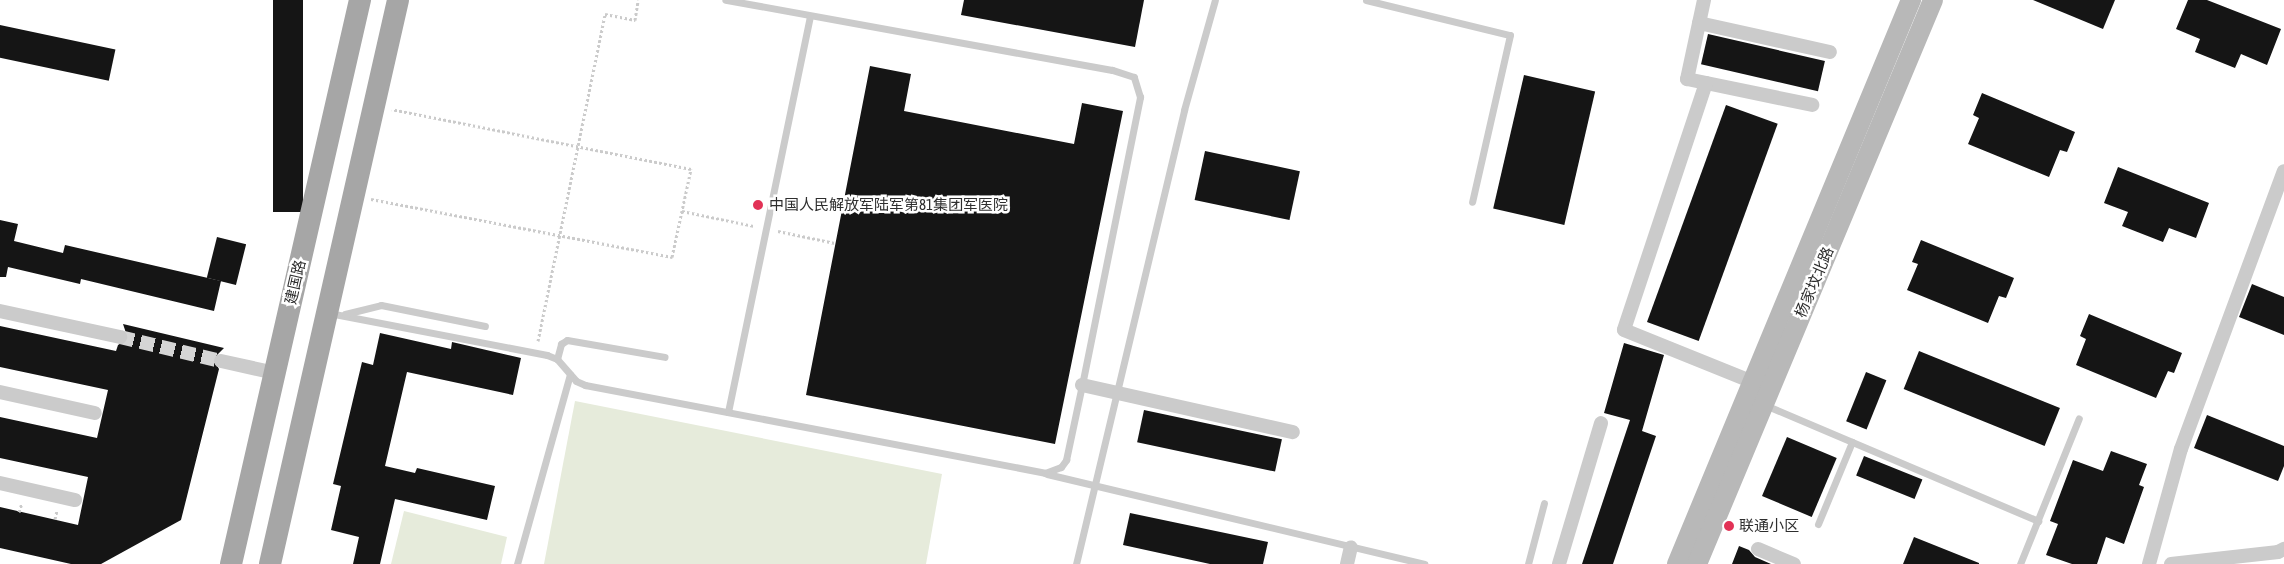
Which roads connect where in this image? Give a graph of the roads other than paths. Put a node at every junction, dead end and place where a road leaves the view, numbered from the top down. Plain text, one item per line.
1 (360, 0) edge
2 (398, 0) edge
3 (725, 0) edge
4 (1215, 0) edge
5 (1366, 0) edge
6 (1704, 0) edge
7 (1912, 0) edge
8 (1933, 0) edge
9 (810, 16) junction
10 (1699, 23) junction
11 (1830, 52) dead end
12 (1706, 83) junction
13 (1812, 105) dead end
14 (2284, 171) edge
15 (1472, 202) dead end
16 (0, 311) edge
17 (335, 314) junction
18 (485, 326) dead end
19 (120, 337) tunnel mouth
20 (665, 357) dead end
21 (557, 359) junction
22 (221, 361) tunnel mouth
23 (275, 373) junction
24 (570, 374) junction
25 (1082, 385) junction
26 (0, 392) edge
27 (1114, 392) junction
28 (1758, 393) junction
29 (728, 412) junction
30 (95, 413) dead end
31 (2079, 418) dead end
32 (1601, 423) dead end
33 (1293, 432) dead end
34 (1852, 442) junction
35 (1045, 473) junction
36 (0, 484) edge
37 (1093, 485) junction
38 (75, 500) dead end
39 (1544, 503) dead end
40 (2038, 521) junction
41 (1818, 524) dead end
42 (1351, 547) junction
43 (2284, 549) edge
44 (1758, 550) dead end
45 (231, 564) edge
46 (270, 564) edge
47 (517, 564) edge
48 (1076, 564) edge
49 (1347, 564) edge
50 (1424, 564) edge
51 (1528, 564) edge
52 (1559, 564) edge
53 (1677, 564) edge
54 (1697, 564) edge
55 (1794, 564) edge
56 (2020, 564) edge
57 (2149, 564) edge
58 (2171, 564) edge

1 - 23 main road, 建国路
2 - 17 main road
3 - 9 lane
4 - 27 lane
5 - 15 lane
6 - 10 street
7 - 28 main road, 杨家坟北路
8 - 28 main road, 杨家坟北路
9 - 25 lane
9 - 29 lane
10 - 11 street
10 - 12 street
12 - 13 street
12 - 28 street
14 - 57 street
16 - 19 street
17 - 18 lane
17 - 21 lane
17 - 46 main road
20 - 21 lane
21 - 24 lane
22 - 23 street
23 - 45 main road, 建国路
24 - 29 lane
24 - 47 lane
25 - 27 street
25 - 35 lane
26 - 30 street
27 - 33 street
27 - 37 lane
28 - 34 lane
28 - 53 main road, 杨家坟北路
28 - 54 main road, 杨家坟北路
29 - 35 lane
31 - 40 lane
32 - 52 street
34 - 40 lane
34 - 41 lane
35 - 37 lane
36 - 38 street
37 - 42 lane
37 - 48 lane
39 - 51 lane
40 - 56 lane
42 - 49 street
42 - 50 lane
43 - 58 street
44 - 55 street

